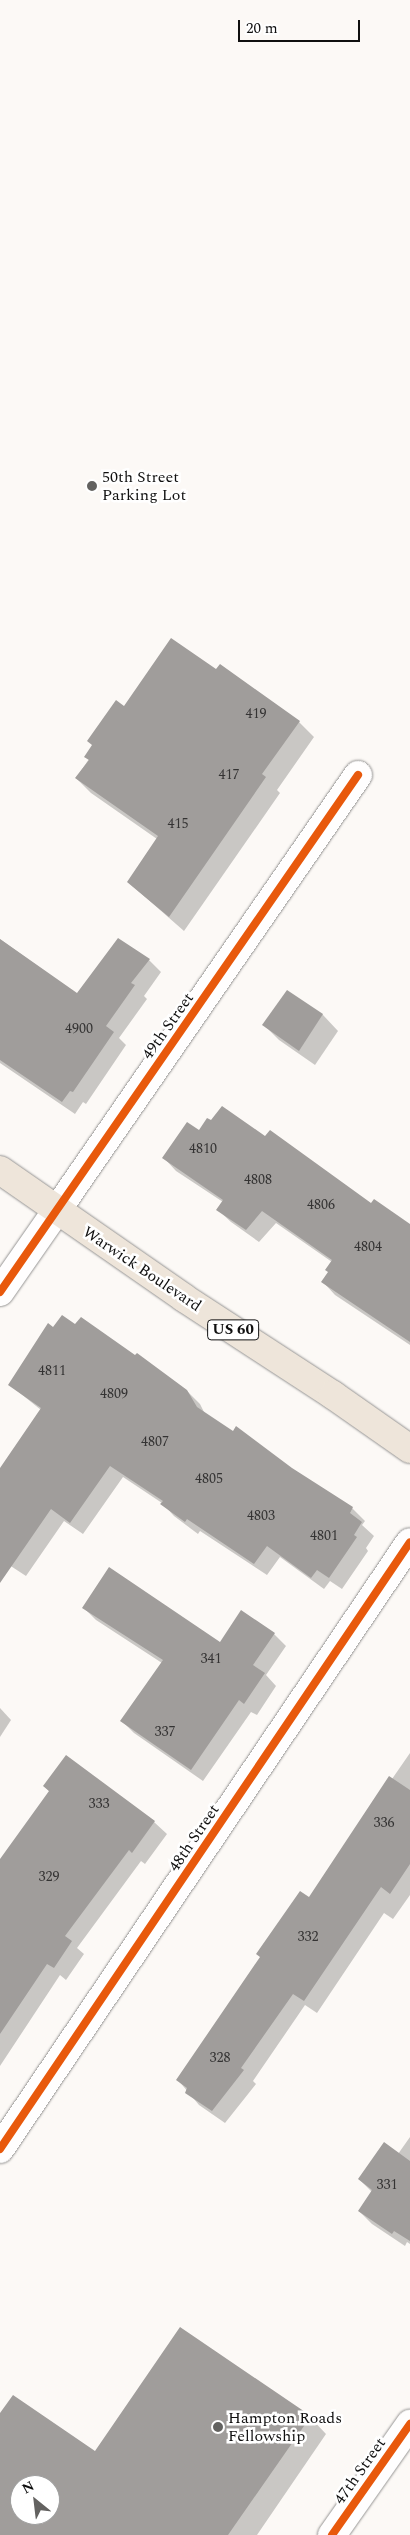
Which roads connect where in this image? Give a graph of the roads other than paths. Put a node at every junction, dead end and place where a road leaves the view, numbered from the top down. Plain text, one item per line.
1 (358, 775) dead end
2 (0, 1170) edge
3 (57, 1210) junction
4 (0, 1292) edge
5 (410, 1449) edge
6 (410, 1542) edge
7 (0, 2148) edge
8 (410, 2424) edge
9 (332, 2535) edge

1 - 3 street, 49th Street
2 - 3 main road, Warwick Boulevard / US 60
3 - 4 street, 49th Street
3 - 5 main road, Warwick Boulevard / US 60
6 - 7 street, 48th Street
8 - 9 street, 47th Street

